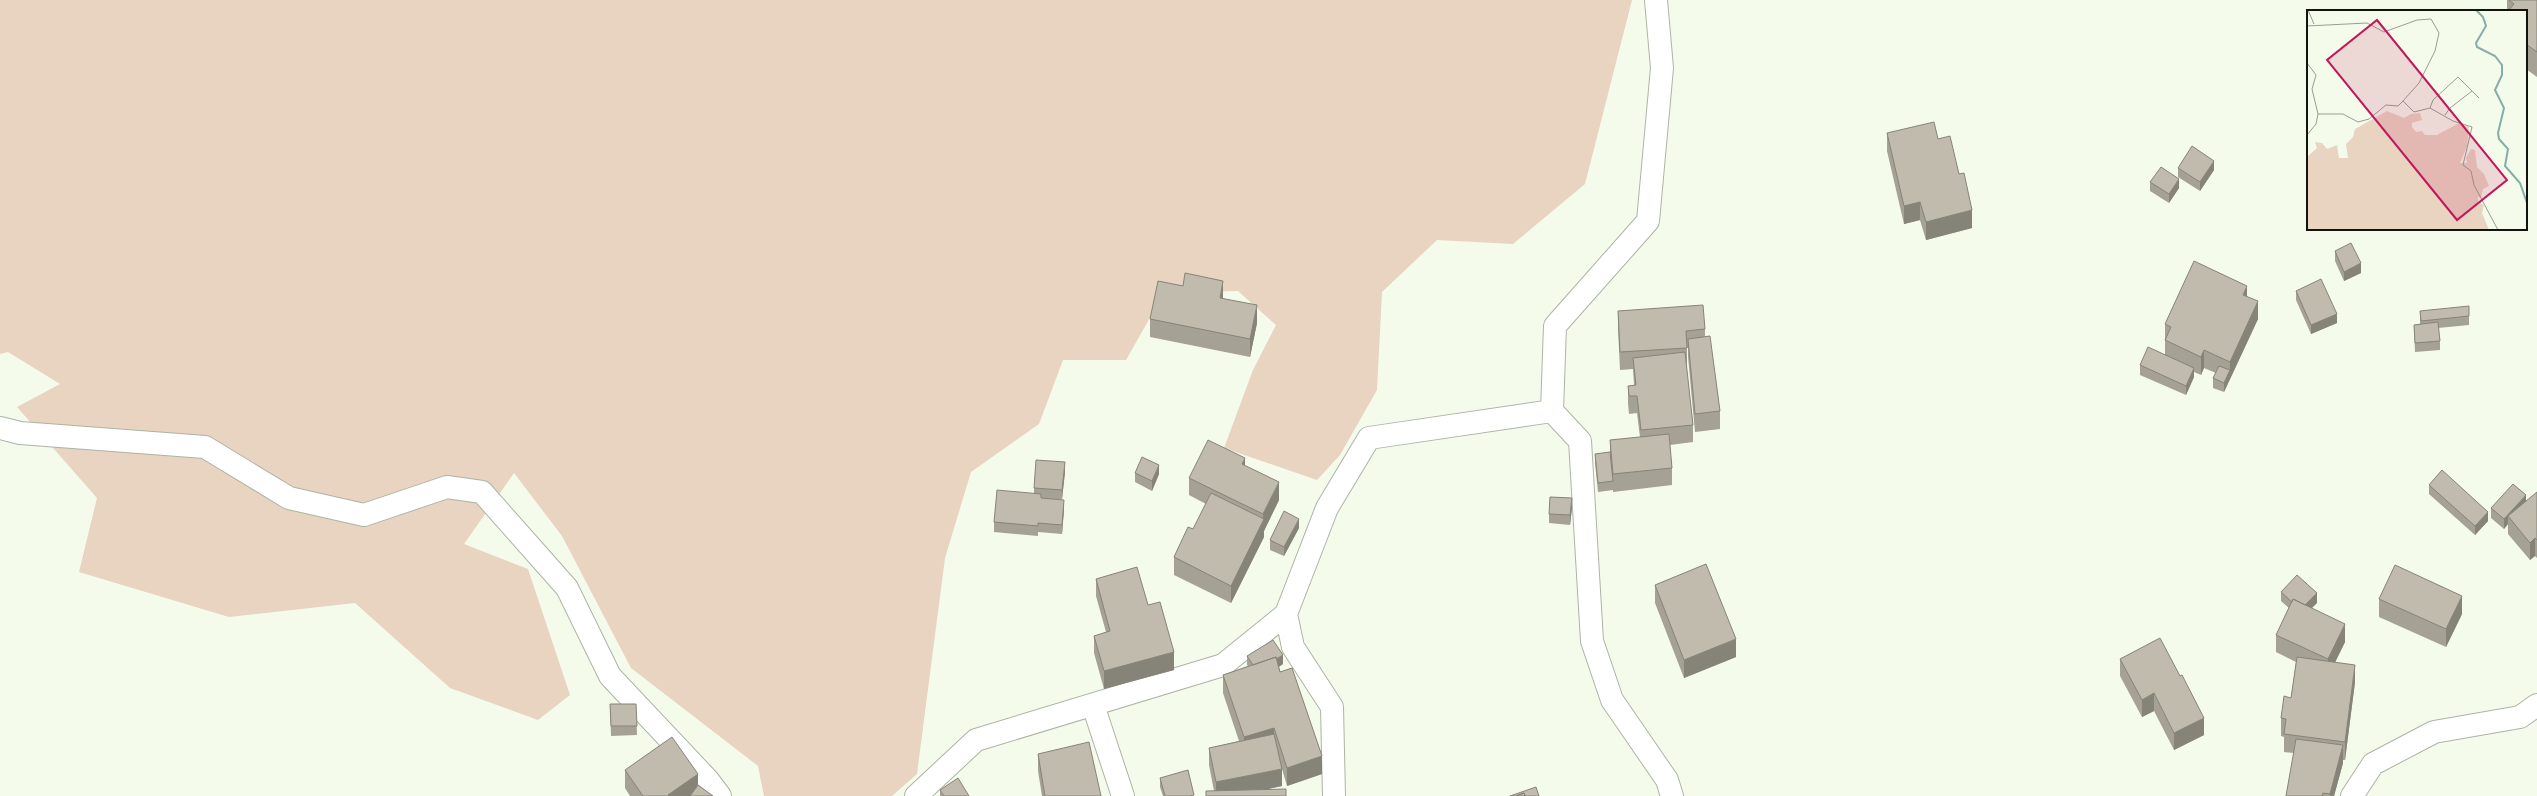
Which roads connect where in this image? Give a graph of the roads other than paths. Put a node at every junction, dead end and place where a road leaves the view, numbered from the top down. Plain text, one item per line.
1 (1656, 0) edge
2 (1552, 411) junction
3 (0, 428) edge
4 (1286, 614) junction
5 (1093, 705) junction
6 (2537, 705) edge
7 (720, 796) edge
8 (916, 796) edge
9 (1123, 796) edge
10 (1334, 796) edge
11 (1672, 796) edge
12 (2352, 796) edge

1 - 2 street
2 - 4 street
2 - 11 street
3 - 7 street
4 - 5 street
4 - 10 street
5 - 8 street
5 - 9 street
6 - 12 street

